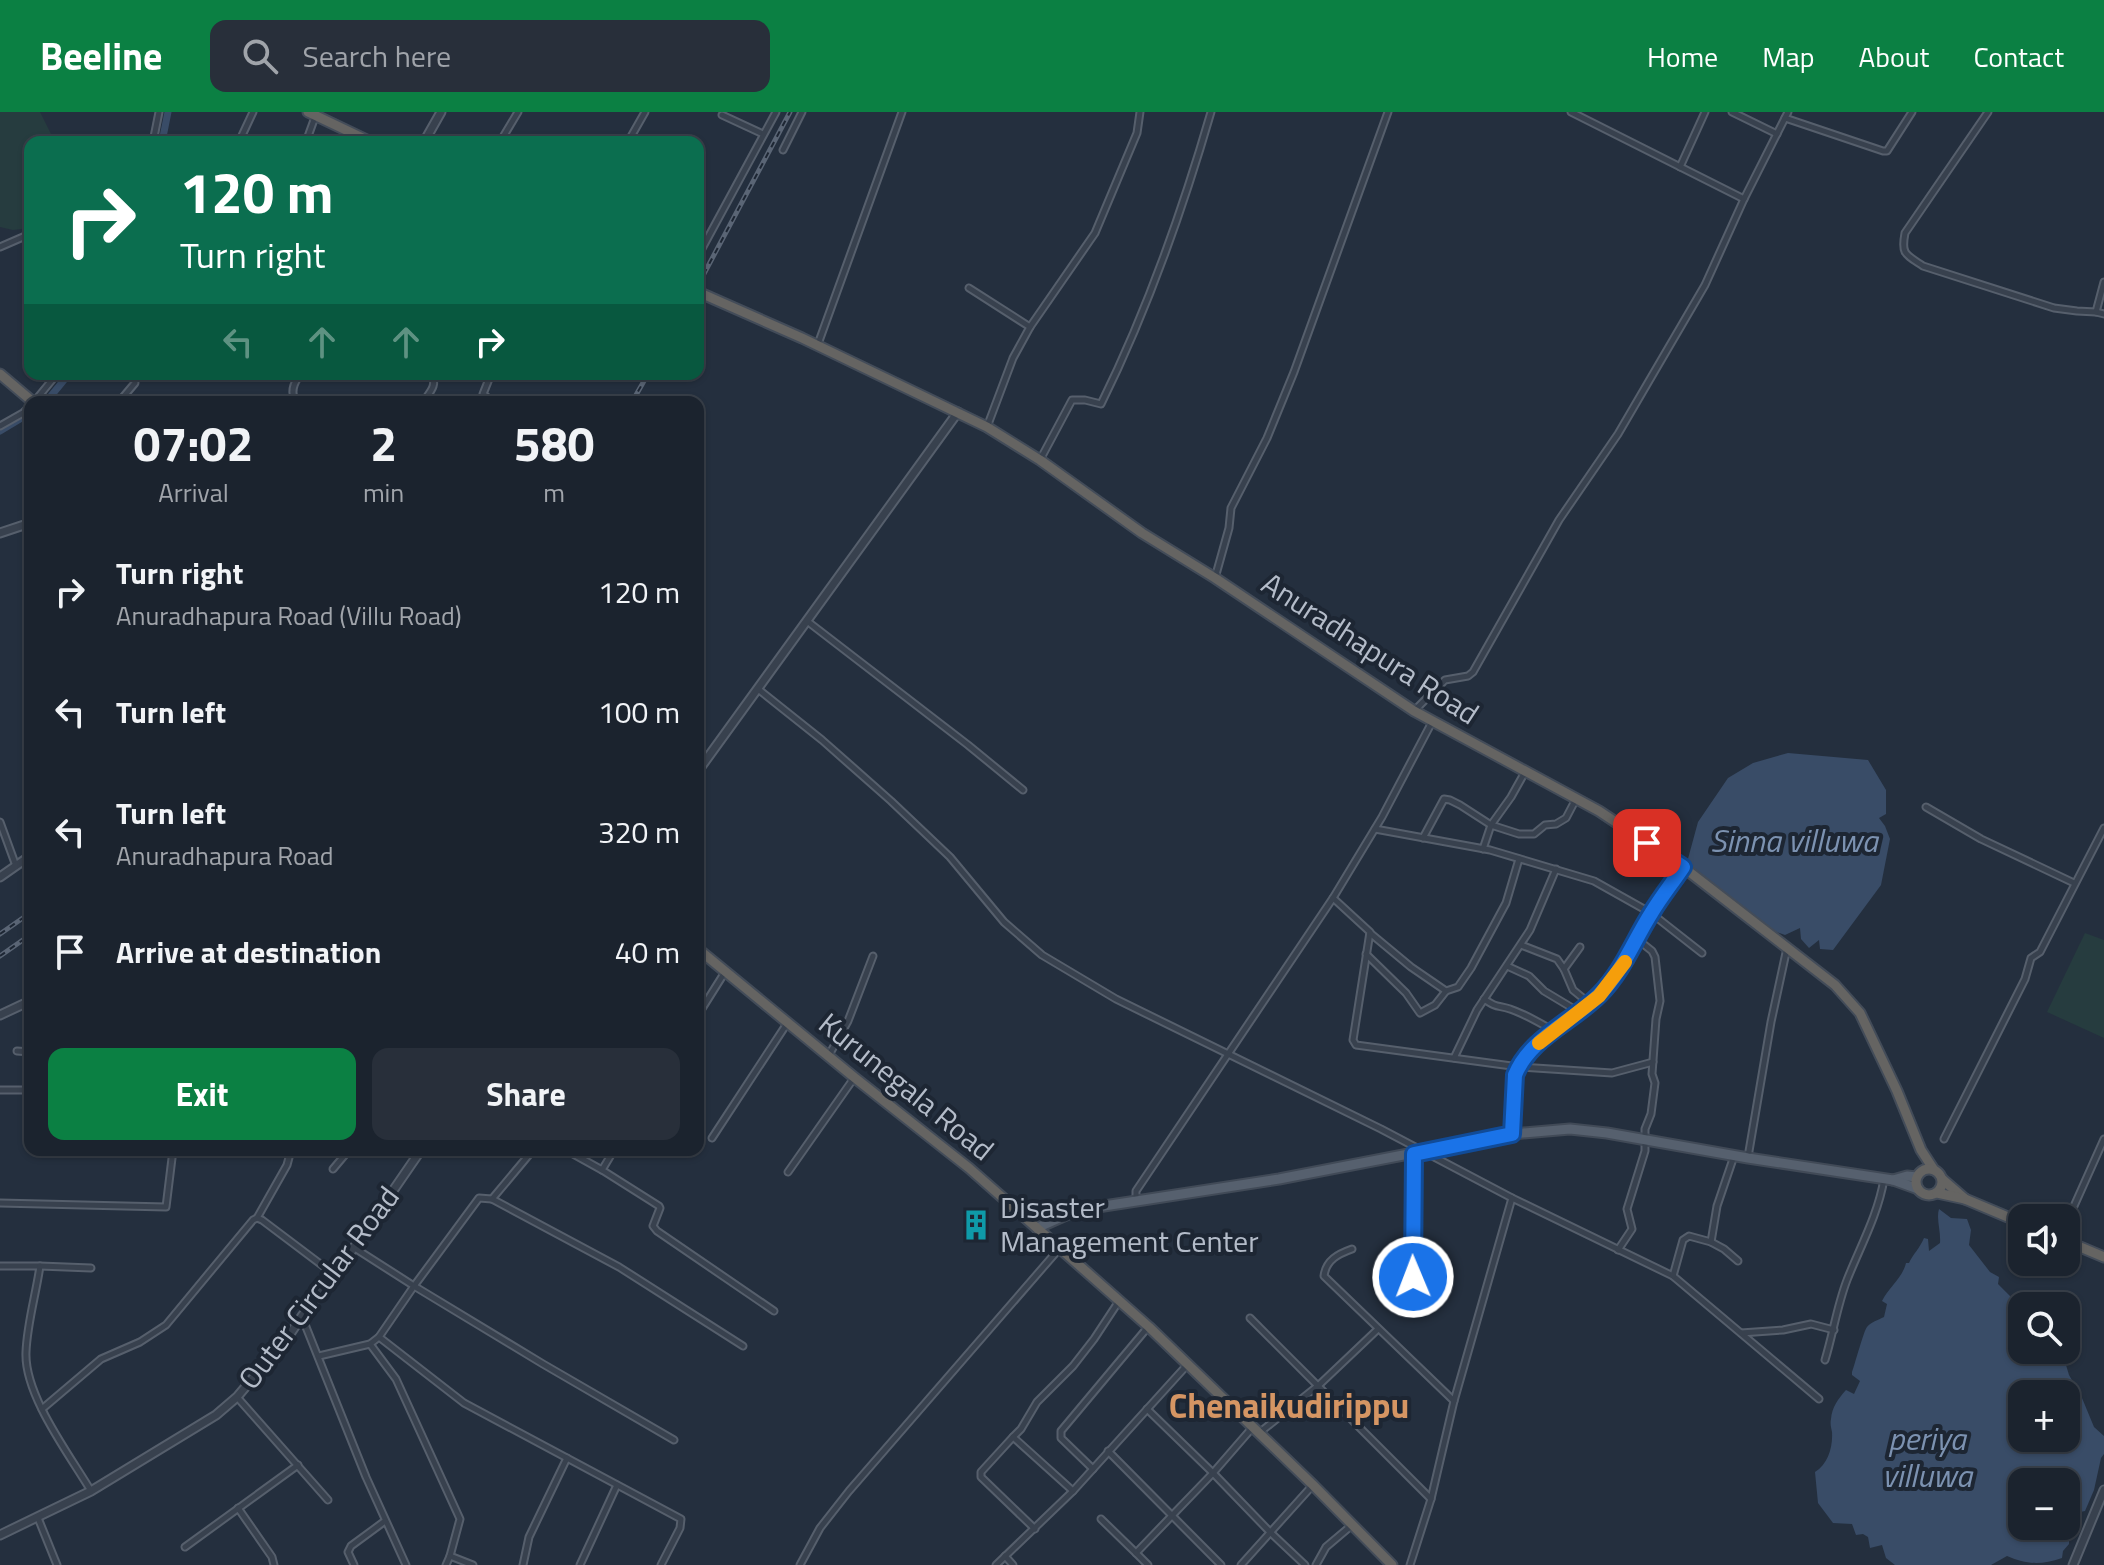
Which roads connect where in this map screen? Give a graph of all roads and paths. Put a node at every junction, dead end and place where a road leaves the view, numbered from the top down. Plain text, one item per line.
1 (159, 112) edge
2 (253, 112) edge
3 (441, 112) edge
4 (518, 112) edge
5 (645, 112) edge
6 (776, 112) edge
7 (802, 112) edge
8 (902, 112) edge
9 (1140, 112) edge
10 (1211, 112) edge
11 (1388, 112) edge
12 (1571, 112) edge
13 (1705, 112) edge
14 (1732, 112) edge
15 (1912, 112) edge
16 (1988, 112) edge
17 (312, 114) edge
18 (722, 115) dead end
19 (1786, 115) edge
20 (763, 134) junction
21 (1777, 134) junction
22 (154, 136) edge
23 (242, 136) edge
24 (307, 136) edge
25 (358, 136) edge
26 (427, 136) edge
27 (504, 136) edge
28 (631, 136) edge
29 (783, 150) dead end
30 (1680, 167) junction
31 (1744, 199) junction
32 (24, 237) edge
33 (704, 245) edge
34 (0, 247) edge
35 (2104, 282) edge
36 (969, 288) dead end
37 (704, 295) edge
38 (2096, 312) junction
39 (2104, 314) edge
40 (1030, 327) junction
41 (817, 345) junction
42 (0, 374) edge
43 (52, 380) edge
44 (135, 383) dead end
45 (24, 396) edge
46 (38, 396) edge
47 (124, 396) edge
48 (24, 412) edge
49 (958, 412) junction
50 (0, 426) edge
51 (987, 427) junction
52 (1040, 460) junction
53 (24, 525) edge
54 (0, 533) edge
55 (1215, 578) junction
56 (807, 621) junction
57 (758, 689) junction
58 (1414, 711) junction
59 (1432, 722) junction
60 (704, 763) edge
61 (1525, 772) junction
62 (1023, 790) dead end
63 (1576, 799) junction
64 (1926, 807) dead end
65 (0, 822) edge
66 (1491, 825) junction
67 (2104, 828) edge
68 (1375, 829) junction
69 (1423, 838) junction
70 (1483, 849) junction
71 (1519, 859) junction
72 (24, 860) edge
73 (16, 866) junction
74 (1683, 867) junction
75 (1556, 869) junction
76 (0, 877) edge
77 (2074, 883) junction
78 (1333, 898) junction
79 (1651, 913) junction
80 (1370, 932) junction
81 (1637, 939) junction
82 (1521, 945) junction
83 (1580, 947) dead end
84 (1787, 948) junction
85 (1366, 953) junction
86 (1702, 953) dead end
87 (704, 954) edge
88 (873, 956) dead end
89 (1507, 966) junction
90 (1564, 969) junction
91 (725, 971) junction
92 (1446, 991) junction
93 (1484, 999) junction
94 (1589, 1003) junction
95 (24, 1004) edge
96 (704, 1005) edge
97 (1579, 1012) junction
98 (0, 1015) edge
99 (788, 1022) junction
100 (1554, 1031) junction
101 (17, 1051) dead end
102 (24, 1052) edge
103 (1228, 1054) junction
104 (828, 1056) junction
105 (1454, 1058) junction
106 (1653, 1062) junction
107 (1519, 1067) junction
108 (855, 1078) junction
109 (0, 1090) edge
110 (24, 1090) edge
111 (1512, 1134) junction
112 (712, 1138) dead end
113 (1646, 1139) junction
114 (1944, 1139) dead end
115 (2104, 1139) edge
116 (1921, 1150) junction
117 (1425, 1152) junction
118 (1414, 1154) junction
119 (172, 1156) edge
120 (289, 1156) edge
121 (344, 1156) edge
122 (413, 1156) edge
123 (527, 1156) edge
124 (577, 1156) edge
125 (610, 1156) edge
126 (1734, 1156) junction
127 (1748, 1158) junction
128 (333, 1169) dead end
129 (602, 1170) junction
130 (1934, 1170) junction
131 (788, 1172) dead end
132 (1918, 1175) junction
133 (1888, 1179) junction
134 (1942, 1179) junction
135 (1918, 1189) junction
136 (1937, 1193) junction
137 (1512, 1198) junction
138 (492, 1199) junction
139 (1965, 1199) junction
140 (1136, 1200) junction
141 (0, 1203) edge
142 (2075, 1204) edge
143 (1078, 1210) junction
144 (1023, 1215) junction
145 (2008, 1217) edge
146 (257, 1218) junction
147 (1037, 1228) junction
148 (1711, 1242) junction
149 (353, 1247) junction
150 (2080, 1247) edge
151 (1060, 1248) junction
152 (1352, 1249) dead end
153 (1618, 1250) junction
154 (2104, 1257) edge
155 (1738, 1261) dead end
156 (0, 1266) edge
157 (40, 1266) junction
158 (91, 1268) dead end
159 (335, 1275) junction
160 (1673, 1276) junction
161 (414, 1286) junction
162 (1413, 1293) dead end
163 (1119, 1300) junction
164 (774, 1311) dead end
165 (302, 1316) junction
166 (1250, 1318) dead end
167 (1149, 1327) junction
168 (1378, 1329) junction
169 (1834, 1330) junction
170 (1741, 1333) junction
171 (379, 1337) junction
172 (370, 1344) junction
173 (743, 1346) dead end
174 (319, 1356) junction
175 (1825, 1360) dead end
176 (1189, 1363) junction
177 (1319, 1385) junction
178 (237, 1397) junction
179 (1819, 1399) dead end
180 (1454, 1401) junction
181 (42, 1409) junction
182 (1147, 1409) junction
183 (1256, 1430) junction
184 (1013, 1437) junction
185 (674, 1440) dead end
186 (1108, 1451) junction
187 (567, 1458) junction
188 (298, 1465) junction
189 (1093, 1469) junction
190 (1213, 1473) junction
191 (617, 1485) junction
192 (1313, 1485) junction
193 (2104, 1490) edge
194 (91, 1491) junction
195 (1073, 1491) junction
196 (1431, 1499) junction
197 (328, 1500) dead end
198 (238, 1508) junction
199 (1171, 1516) junction
200 (38, 1518) junction
201 (1101, 1519) dead end
202 (385, 1521) junction
203 (1352, 1525) junction
204 (1035, 1529) junction
205 (1270, 1532) junction
206 (0, 1535) edge
207 (185, 1547) dead end
208 (1136, 1553) junction
209 (450, 1556) junction
210 (1005, 1556) junction
211 (57, 1565) edge
212 (274, 1565) edge
213 (354, 1565) edge
214 (406, 1565) edge
215 (446, 1565) edge
216 (473, 1565) edge
217 (523, 1565) edge
218 (580, 1565) edge
219 (661, 1565) edge
220 (800, 1565) edge
221 (996, 1565) edge
222 (1013, 1565) edge
223 (1148, 1565) edge
224 (1221, 1565) edge
225 (1241, 1565) edge
226 (1305, 1565) edge
227 (1316, 1565) edge
228 (1392, 1565) edge
229 (1410, 1565) edge
230 (2073, 1565) edge

1 - 22 street
2 - 23 street
3 - 26 street
4 - 27 street
5 - 28 street
6 - 20 street
7 - 29 street
8 - 41 street
9 - 40 street
10 - 52 street
11 - 55 street
12 - 30 street
13 - 30 street
14 - 21 street
15 - 19 street
16 - 38 street
17 - 24 street
17 - 25 highway
18 - 20 street
19 - 21 street
20 - 33 street
21 - 31 street
30 - 31 street
31 - 58 street
32 - 34 street
35 - 38 street
36 - 40 street
37 - 41 highway, Anuradhapura Road
38 - 39 street
40 - 51 street
41 - 49 highway, Anuradhapura Road
42 - 45 highway
43 - 46 street
44 - 47 street
48 - 50 street
49 - 51 highway, Anuradhapura Road
49 - 56 street
51 - 52 highway, Anuradhapura Road
52 - 55 highway, Anuradhapura Road
53 - 54 street
55 - 58 highway, Anuradhapura Road
56 - 57 street
56 - 62 street
57 - 60 street
57 - 103 street
58 - 59 highway, Anuradhapura Road
59 - 61 highway, Anuradhapura Road
59 - 68 street
61 - 63 highway, Anuradhapura Road
61 - 66 street
63 - 66 street
63 - 74 highway, Anuradhapura Road
64 - 77 street
65 - 73 street
66 - 69 street
66 - 70 street
67 - 77 street
68 - 69 street
68 - 78 street
69 - 70 street
70 - 71 street
71 - 75 street
71 - 92 street
72 - 73 street
73 - 76 street
74 - 79 street
74 - 84 highway, Anuradhapura Road
75 - 79 street
75 - 82 street
77 - 114 street
78 - 80 street
78 - 103 street
79 - 81 street
79 - 86 street
80 - 85 street
80 - 92 street
81 - 94 street
81 - 106 street
82 - 89 street
82 - 90 street
83 - 90 street
84 - 116 highway, Anuradhapura Road
84 - 127 street
85 - 92 street
85 - 105 street
87 - 91 highway, Kurunegala Road
88 - 104 street
89 - 93 street
89 - 97 street
90 - 94 street
91 - 96 street
91 - 99 highway, Kurunegala Road
93 - 100 street
93 - 105 street
94 - 97 street
95 - 98 street
97 - 100 street
99 - 104 highway, Kurunegala Road
99 - 112 street
100 - 107 street
101 - 102 street
103 - 117 street
103 - 140 street
104 - 108 highway, Kurunegala Road
105 - 107 street
106 - 107 street
106 - 113 street
107 - 111 street
108 - 131 street
108 - 144 highway, Kurunegala Road
109 - 110 street
111 - 113 main road
111 - 117 main road
113 - 126 main road
113 - 153 street
115 - 142 street
116 - 130 highway, Anuradhapura Road
116 - 132 highway, Anuradhapura Road
117 - 118 main road
117 - 137 street
118 - 140 main road
118 - 162 street
119 - 141 street
120 - 146 street
121 - 128 street
122 - 149 street, Outer Circular Road
123 - 138 street
124 - 129 street
125 - 129 street
126 - 127 main road
126 - 148 street
127 - 133 main road
129 - 164 street
130 - 132 highway
130 - 134 highway
132 - 133 main road
132 - 135 highway
133 - 135 main road
133 - 169 street
134 - 136 highway
134 - 139 highway
135 - 136 highway
136 - 139 highway
137 - 153 street
137 - 180 street
138 - 161 street
138 - 173 street
139 - 145 highway
140 - 143 main road
143 - 144 main road
143 - 147 main road
144 - 147 highway, Kurunegala Road
146 - 159 street
146 - 181 street
147 - 151 highway, Kurunegala Road
148 - 155 street
148 - 160 street
149 - 159 street, Outer Circular Road
149 - 161 street
150 - 154 highway
151 - 163 highway, Kurunegala Road
151 - 220 street
152 - 168 street
153 - 160 street
156 - 157 street
157 - 158 street
157 - 181 street
159 - 165 street, Outer Circular Road
160 - 170 street
161 - 171 street
161 - 185 street
163 - 167 highway, Kurunegala Road
163 - 184 street
165 - 174 street
165 - 178 street, Outer Circular Road
166 - 177 street
167 - 176 highway, Kurunegala Road
167 - 189 street
168 - 177 street
168 - 180 street
169 - 170 street
169 - 175 street
170 - 179 street
171 - 172 street
171 - 187 street
172 - 174 street
172 - 209 street
174 - 202 street
176 - 182 street
176 - 183 highway, Kurunegala Road
177 - 183 street
177 - 196 street
178 - 188 street
178 - 194 street, Outer Circular Road
180 - 196 street
181 - 194 street
182 - 186 street
182 - 190 street
183 - 190 street
183 - 192 highway, Kurunegala Road
184 - 195 street
184 - 204 street
186 - 189 street
186 - 199 street
187 - 191 street
187 - 217 street
188 - 197 street
188 - 198 street
189 - 195 street
190 - 199 street
190 - 205 street
191 - 218 street
191 - 219 street
192 - 203 highway, Kurunegala Road
192 - 205 street
193 - 230 street
194 - 200 street, Outer Circular Road
195 - 204 street
196 - 229 street
198 - 207 street
198 - 212 street
199 - 208 street
199 - 224 street
200 - 206 street, Outer Circular Road
200 - 211 street
201 - 208 street
202 - 213 street
202 - 214 street
203 - 227 street
203 - 228 highway, Kurunegala Road
204 - 210 street
205 - 225 street
205 - 226 street
208 - 223 street
209 - 215 street
209 - 216 street
210 - 221 street
210 - 222 street

